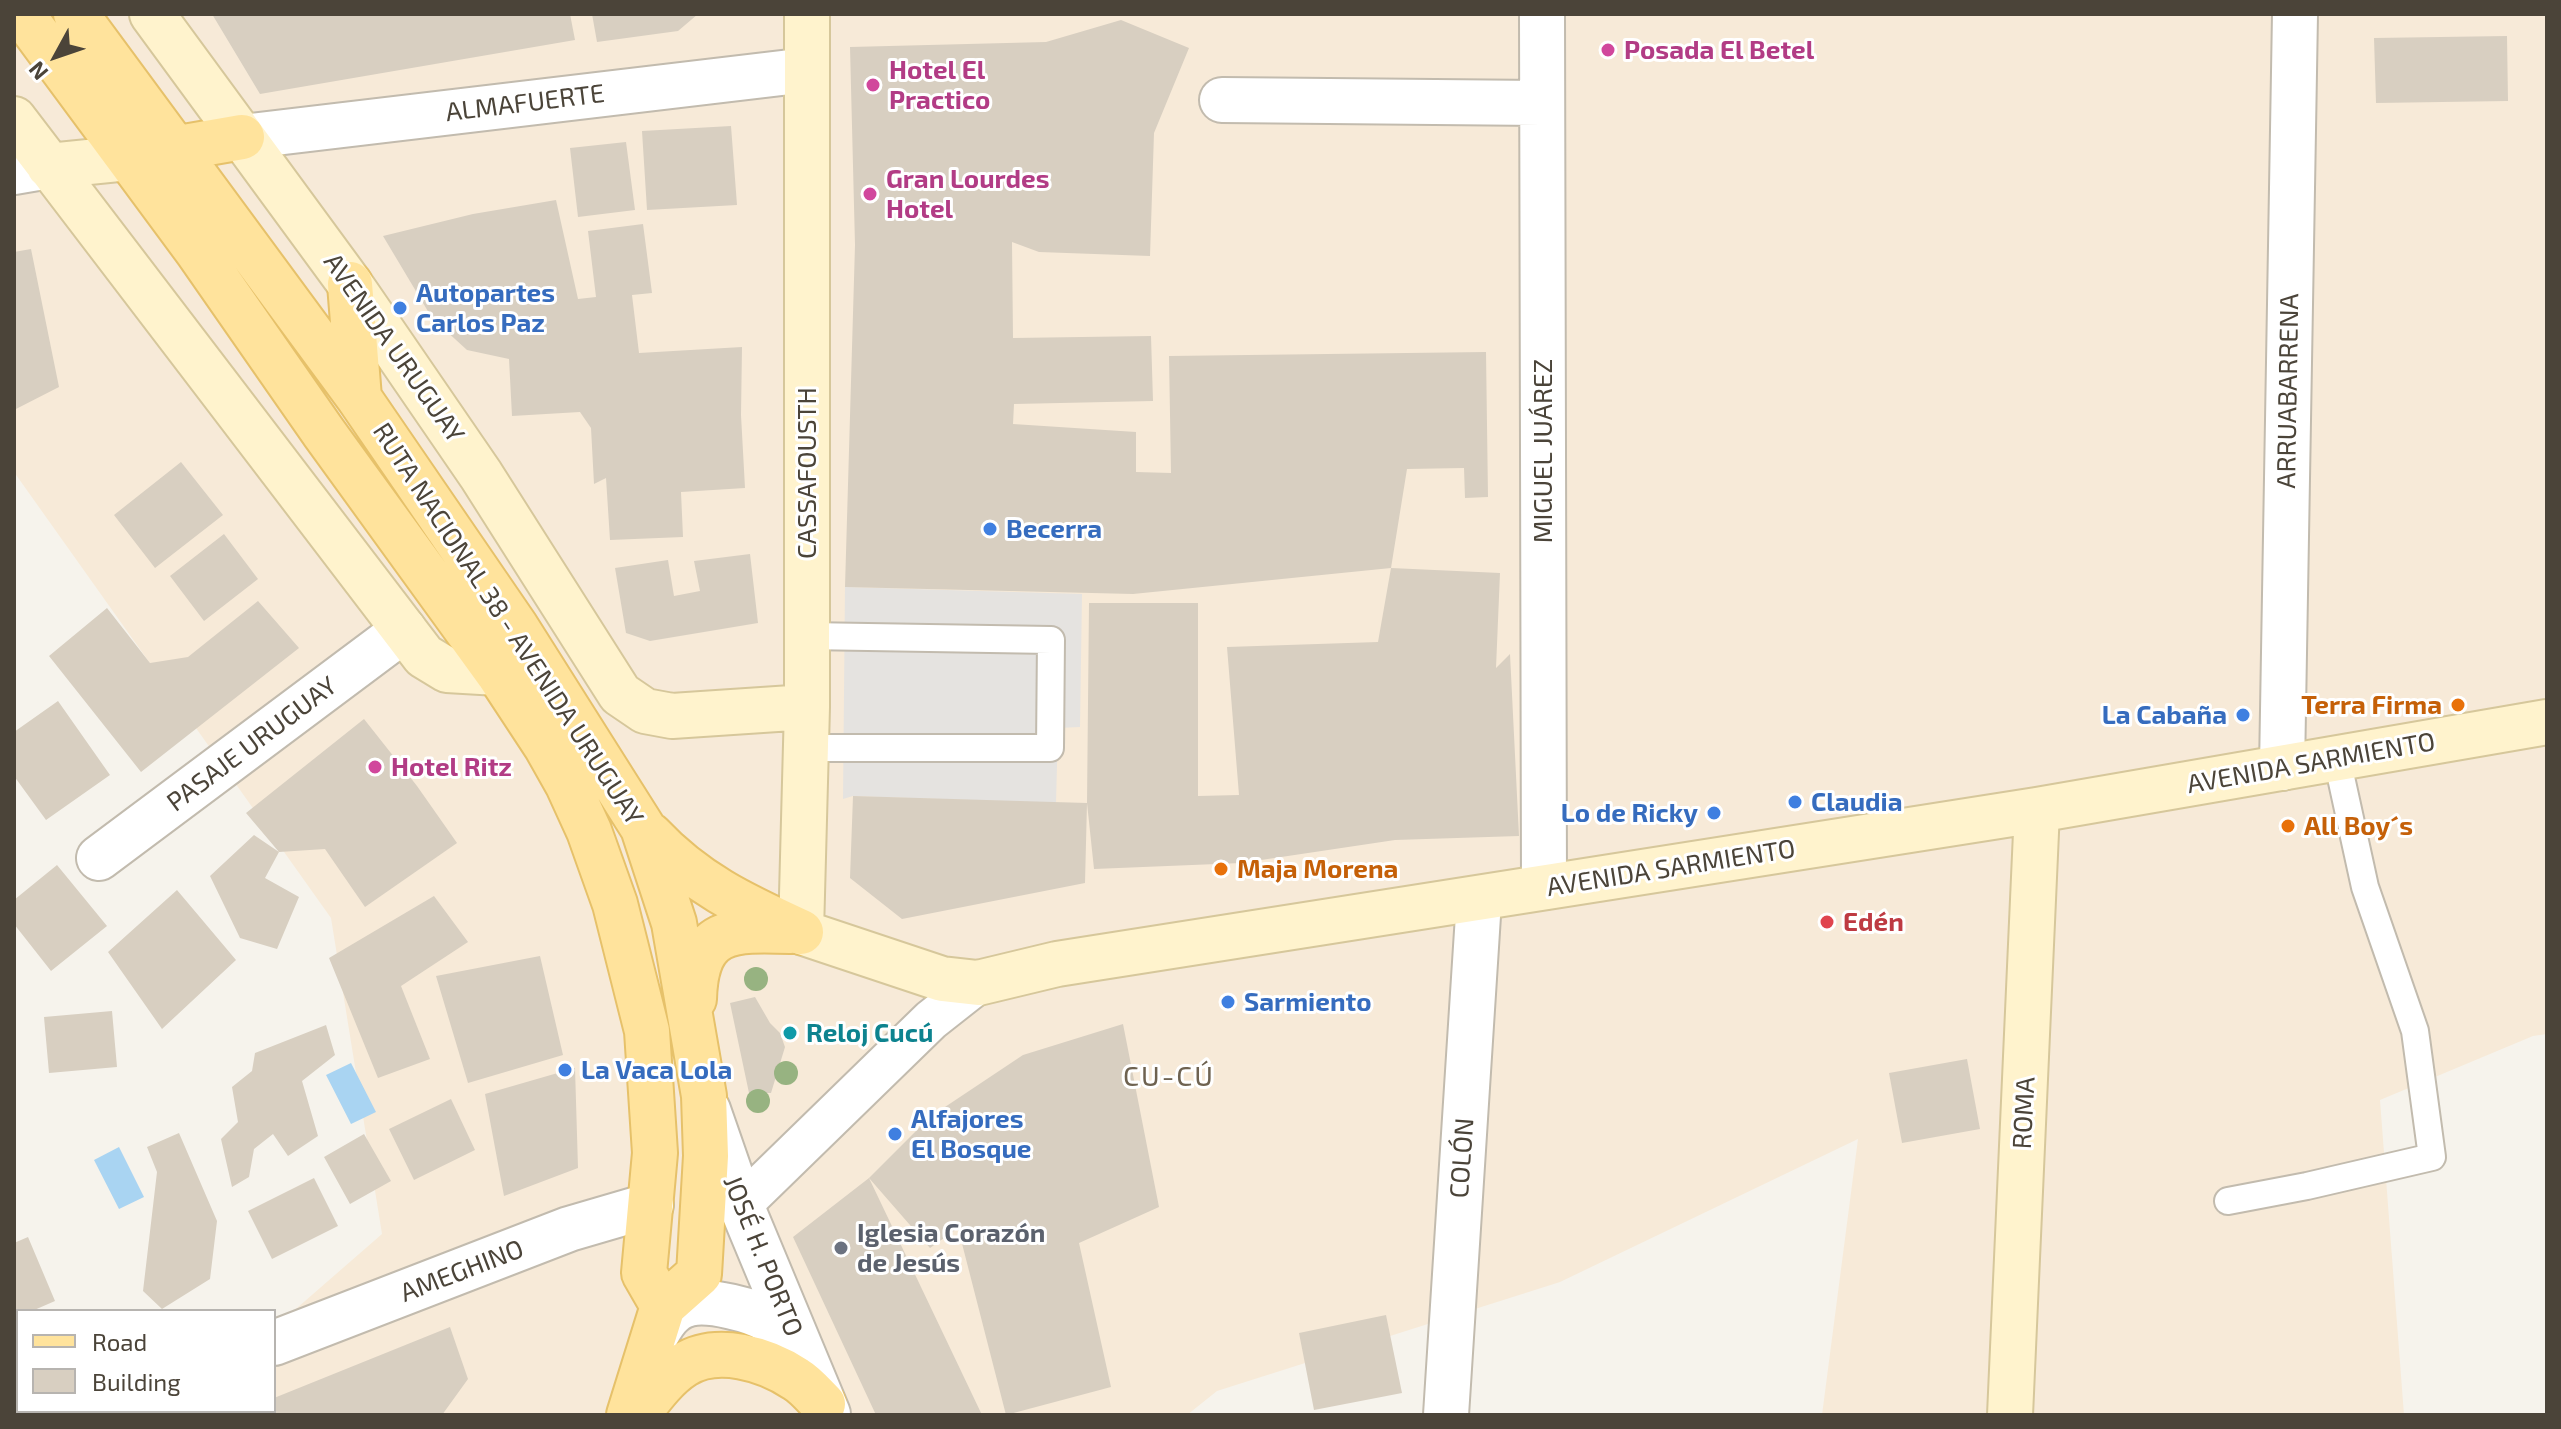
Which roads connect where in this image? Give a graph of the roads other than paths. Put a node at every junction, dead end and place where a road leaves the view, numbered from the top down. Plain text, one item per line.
1 (22, 14) edge
2 (76, 14) edge
3 (152, 14) edge
4 (807, 14) edge
5 (1542, 14) edge
6 (2295, 14) edge
7 (807, 70) junction
8 (1222, 100) dead end
9 (1541, 103) junction
10 (14, 119) edge
11 (242, 137) junction
12 (176, 148) junction
13 (128, 158) junction
14 (31, 169) edge
15 (350, 284) junction
16 (359, 398) junction
17 (404, 630) junction
18 (807, 636) junction
19 (498, 673) junction
20 (525, 713) junction
21 (2547, 722) edge
22 (807, 727) junction
23 (2337, 759) junction
24 (2282, 768) junction
25 (2037, 810) junction
26 (643, 828) junction
27 (99, 858) dead end
28 (1544, 887) junction
29 (1479, 900) junction
30 (801, 932) junction
31 (978, 983) junction
32 (693, 1024) junction
33 (704, 1096) junction
34 (2228, 1201) dead end
35 (651, 1205) junction
36 (741, 1205) junction
37 (658, 1323) junction
38 (276, 1342) edge
39 (799, 1346) junction
40 (826, 1410) edge
41 (629, 1415) edge
42 (637, 1415) edge
43 (1446, 1415) edge
44 (2010, 1415) edge

1 - 13 main road, RUTA NACIONAL 38 - AVENIDA URUGUAY
2 - 12 main road, RUTA NACIONAL 38 - AVENIDA URUGUAY
3 - 11 main road, AVENIDA URUGUAY
4 - 7 main road, CASSAFOUSTH
5 - 9 street, MIGUEL JUÁREZ
6 - 24 street, ARRUABARRENA
7 - 11 street, ALMAFUERTE
7 - 18 main road, CASSAFOUSTH
8 - 9 street
9 - 28 street, MIGUEL JUÁREZ
10 - 14 main road
11 - 12 main road
11 - 15 main road, AVENIDA URUGUAY
12 - 13 main road
12 - 16 main road, RUTA NACIONAL 38 - AVENIDA URUGUAY
13 - 14 main road
13 - 19 main road, RUTA NACIONAL 38 - AVENIDA URUGUAY
14 - 17 main road
15 - 16 main road
15 - 22 main road, AVENIDA URUGUAY
16 - 26 main road, RUTA NACIONAL 38 - AVENIDA URUGUAY
17 - 19 main road
17 - 27 street, PASAJE URUGUAY
18 - 22 main road, CASSAFOUSTH
18 - 22 lane
19 - 20 main road, RUTA NACIONAL 38 - AVENIDA URUGUAY
20 - 26 main road
20 - 35 main road, RUTA NACIONAL 38 - AVENIDA URUGUAY
21 - 23 main road, AVENIDA SARMIENTO
22 - 30 main road, CASSAFOUSTH
23 - 24 main road, AVENIDA SARMIENTO
23 - 34 lane
24 - 25 main road, AVENIDA SARMIENTO
25 - 28 main road, AVENIDA SARMIENTO
25 - 44 main road, ROMA
26 - 30 main road
26 - 32 main road, RUTA NACIONAL 38 - AVENIDA URUGUAY
28 - 29 main road, AVENIDA SARMIENTO
29 - 31 main road, AVENIDA SARMIENTO
29 - 43 street, COLÓN
30 - 31 main road, AVENIDA SARMIENTO
30 - 32 main road
31 - 36 street
32 - 33 main road, RUTA NACIONAL 38 - AVENIDA URUGUAY
33 - 36 street, JOSÉ H. PORTO
33 - 37 main road, RUTA NACIONAL 38 - AVENIDA URUGUAY
35 - 37 main road, RUTA NACIONAL 38 - AVENIDA URUGUAY
35 - 38 street, AMEGHINO
36 - 39 street, JOSÉ H. PORTO
37 - 39 street
37 - 41 main road
39 - 40 street, JOSÉ H. PORTO
40 - 42 main road

